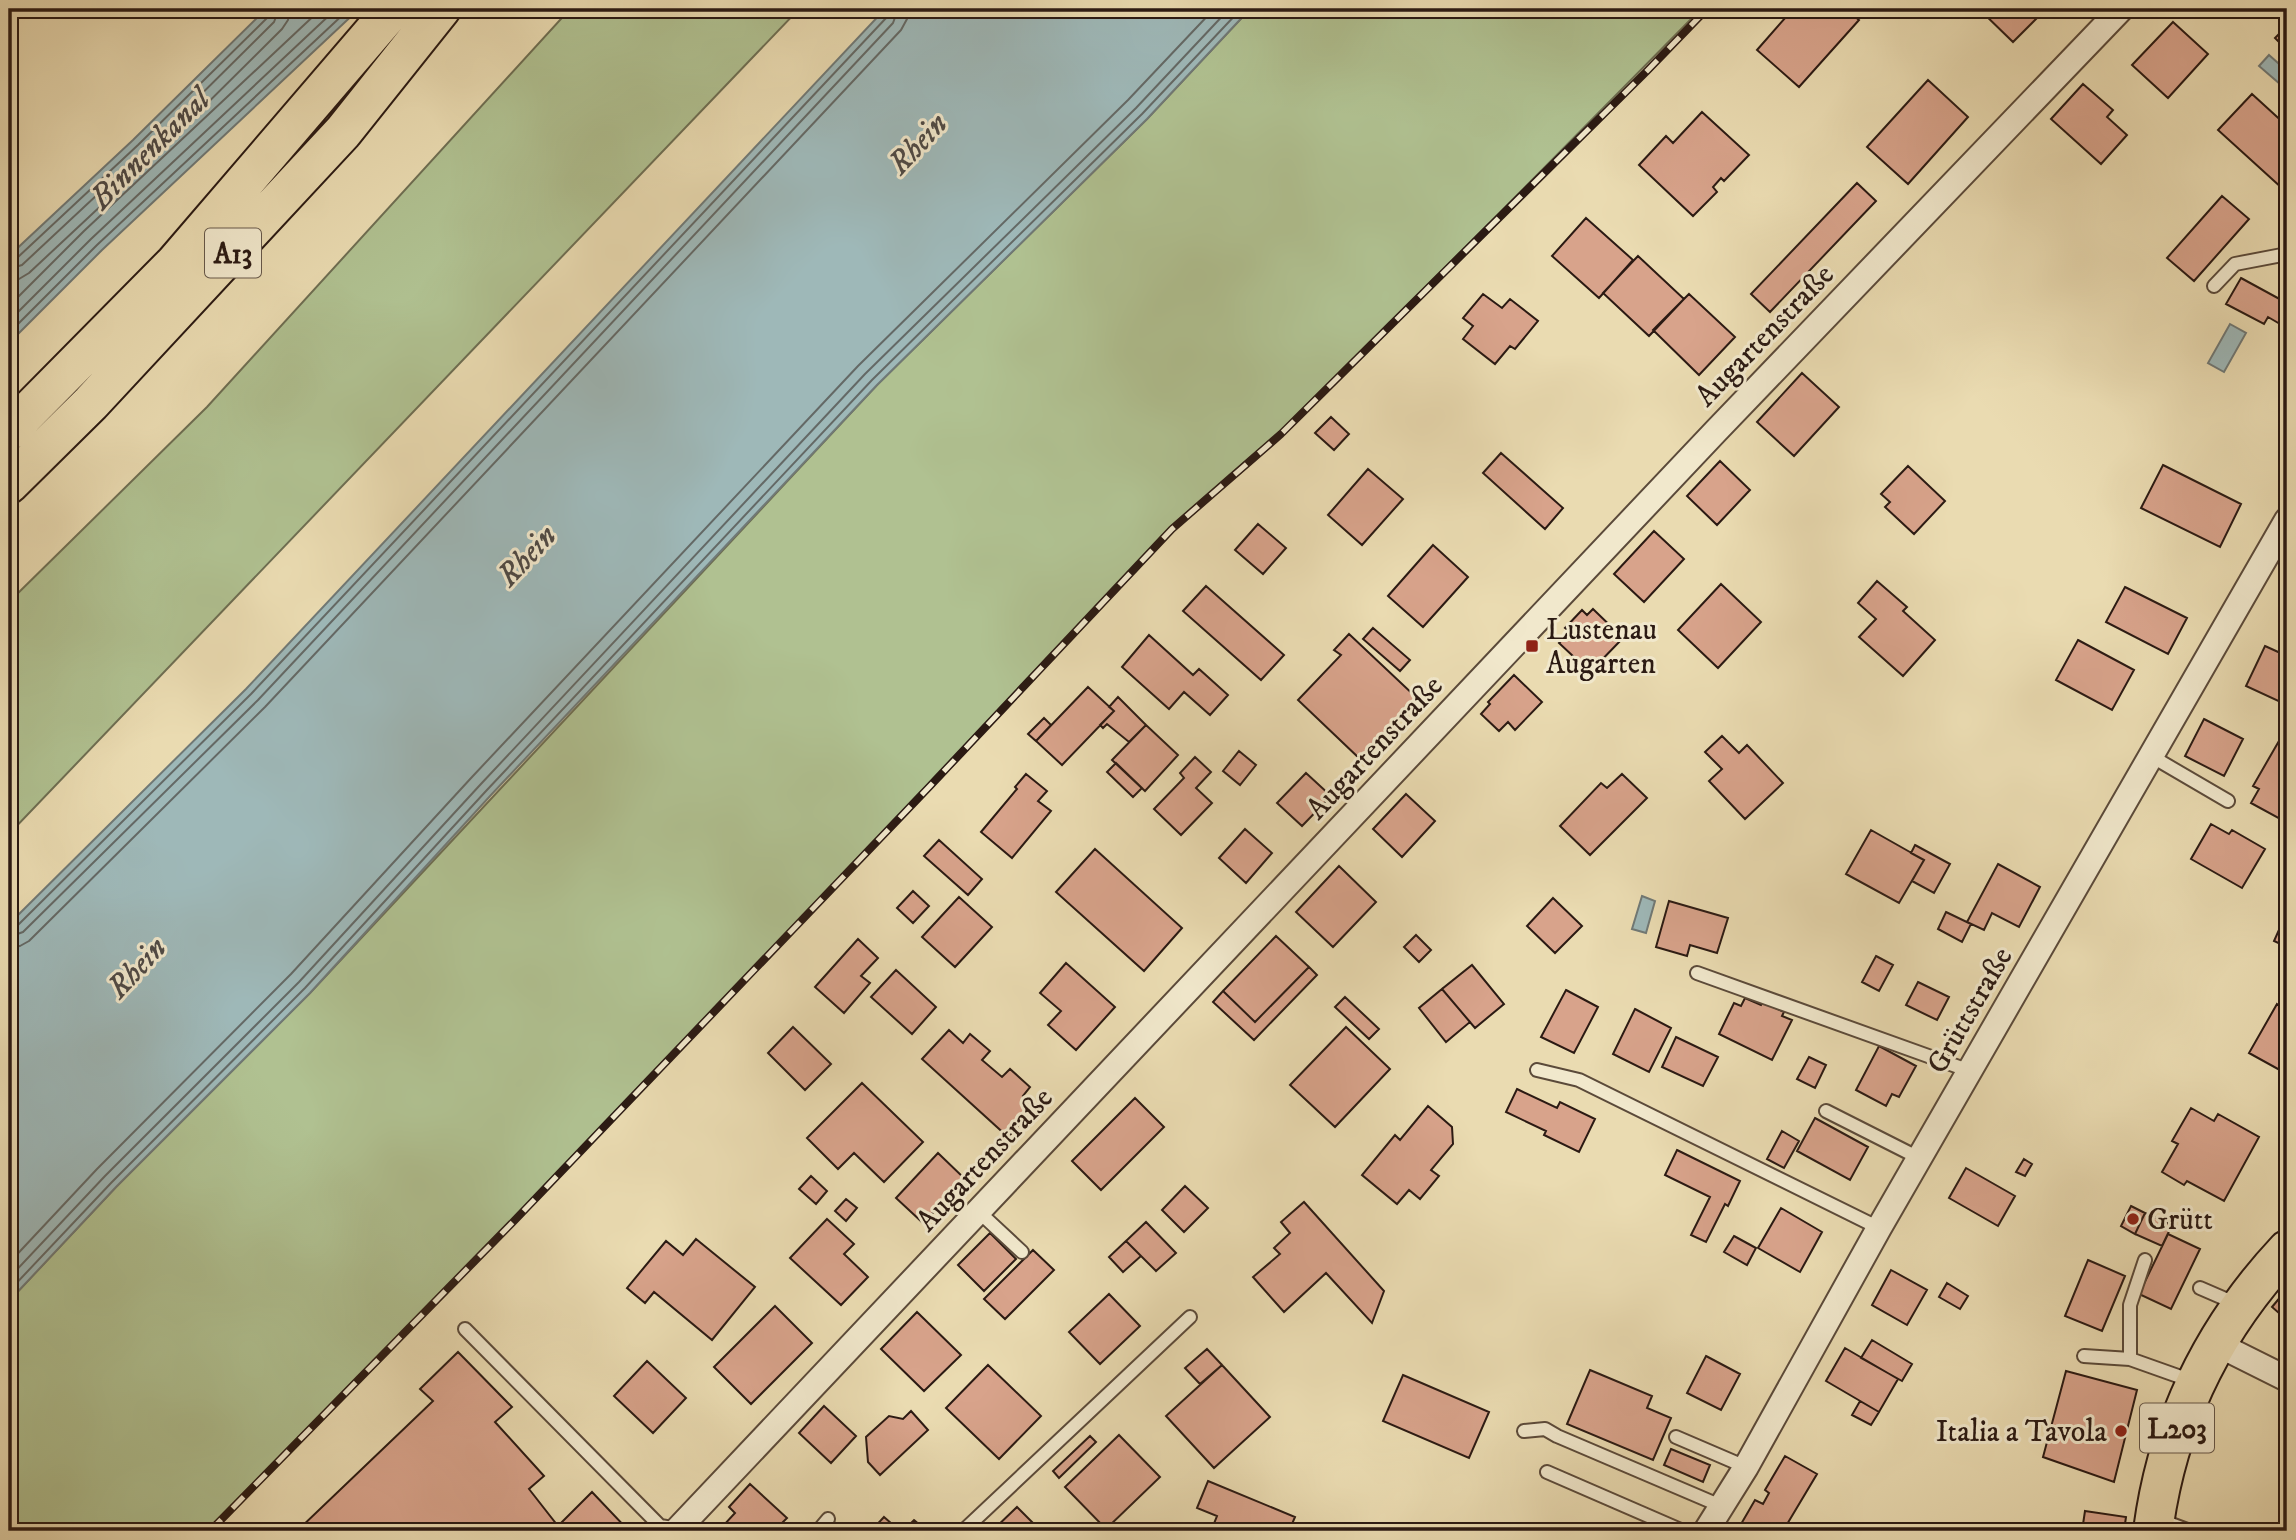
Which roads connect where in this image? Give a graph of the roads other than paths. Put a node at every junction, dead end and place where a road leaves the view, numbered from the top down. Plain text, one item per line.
1 (393, 9) edge
2 (441, 9) edge
3 (2121, 9) edge
4 (2287, 254) edge
5 (2214, 286) dead end
6 (9, 431) edge
7 (9, 484) edge
8 (2287, 520) edge
9 (2151, 757) junction
10 (2228, 801) dead end
11 (1698, 974) dead end
12 (1537, 1070) dead end
13 (1970, 1071) junction
14 (1826, 1111) dead end
15 (1919, 1158) junction
16 (978, 1211) junction
17 (1879, 1228) junction
18 (2287, 1250) edge
19 (1022, 1252) dead end
20 (2145, 1259) dead end
21 (2200, 1288) dead end
22 (2241, 1305) junction
23 (1190, 1317) dead end
24 (465, 1329) dead end
25 (2215, 1343) junction
26 (2084, 1356) dead end
27 (2130, 1359) junction
28 (2287, 1379) edge
29 (2195, 1382) junction
30 (1524, 1431) dead end
31 (1676, 1437) dead end
32 (1746, 1467) junction
33 (1547, 1472) dead end
34 (1721, 1506) junction
35 (828, 1519) dead end
36 (2153, 1525) edge
37 (679, 1530) edge
38 (818, 1531) edge
39 (963, 1531) edge
40 (1683, 1531) edge
41 (1706, 1531) edge
42 (2190, 1531) edge

1 - 6 main road, A13
2 - 7 main road, A13
3 - 16 street, Augartenstraße
4 - 5 lane
8 - 9 street, Grüttstraße
9 - 10 lane
9 - 13 street, Grüttstraße
11 - 13 lane
12 - 17 lane
13 - 15 street, Grüttstraße
14 - 15 lane
15 - 17 street, Grüttstraße
16 - 19 lane
16 - 37 street, Augartenstraße
17 - 32 street, Grüttstraße
18 - 22 main road, L203
20 - 27 lane
21 - 22 lane
22 - 25 main road, L203
23 - 39 lane
24 - 37 lane
25 - 28 street
25 - 29 main road, L203
26 - 27 lane
27 - 29 lane
29 - 36 main road, L203
30 - 34 lane
31 - 32 lane
32 - 34 street, Grüttstraße
33 - 40 lane
34 - 41 street, Grüttstraße
35 - 38 lane
36 - 42 lane

